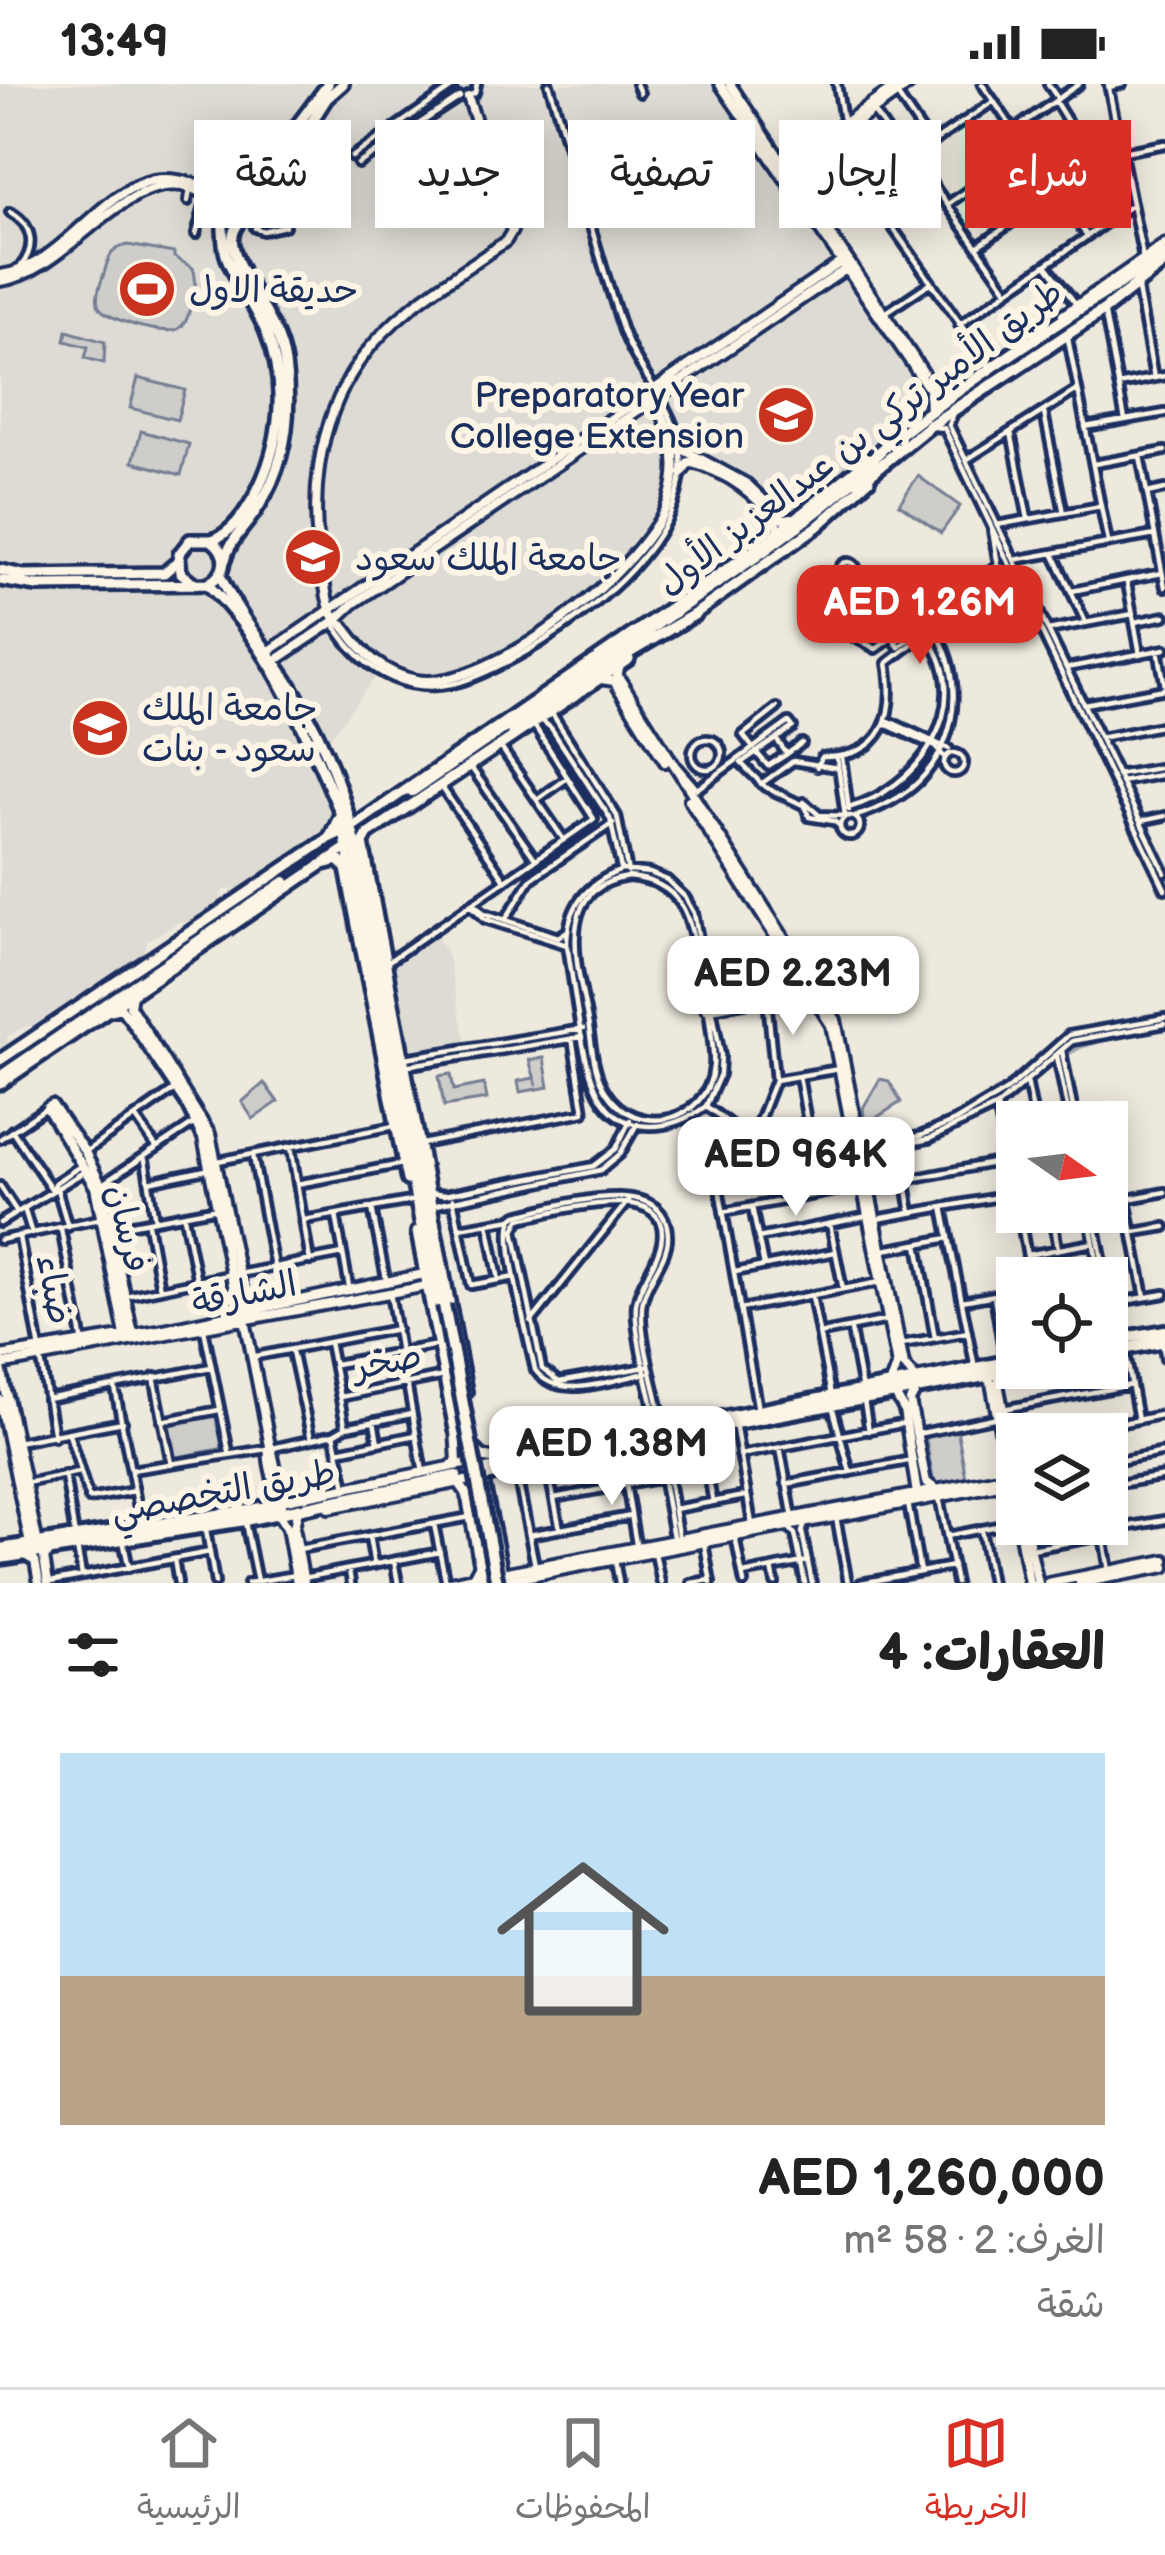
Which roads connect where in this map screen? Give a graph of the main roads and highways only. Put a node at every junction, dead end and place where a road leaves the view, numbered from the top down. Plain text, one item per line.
1 (328, 84) edge
2 (343, 84) edge
3 (301, 120) edge
4 (313, 120) edge
5 (223, 228) edge
6 (236, 228) edge
7 (1165, 256) edge
8 (1140, 260) road end
9 (1029, 342) junction
10 (1036, 354) junction
11 (1017, 359) junction
12 (955, 402) junction
13 (881, 457) junction
14 (211, 540) junction
15 (225, 560) junction
16 (178, 561) junction
17 (0, 570) edge
18 (220, 575) junction
19 (0, 580) edge
20 (201, 584) junction
21 (680, 600) junction
22 (695, 614) joint
23 (616, 670) junction
24 (333, 780) junction
25 (415, 792) junction
26 (344, 796) junction
27 (375, 809) junction
28 (340, 812) junction
29 (348, 830) junction
30 (329, 838) junction
31 (357, 841) junction
32 (320, 865) junction
33 (350, 873) junction
34 (283, 881) junction
35 (367, 898) junction
36 (383, 958) junction
37 (86, 1019) junction
38 (55, 1049) junction
39 (0, 1071) edge
40 (397, 1099) junction
41 (404, 1164) junction
42 (432, 1210) junction
43 (415, 1221) junction
44 (432, 1257) junction
45 (1164, 1338) edge
46 (1128, 1343) edge
47 (996, 1372) edge
48 (832, 1400) junction
49 (454, 1430) road end
50 (485, 1465) junction
51 (76, 1543) junction
52 (0, 1553) edge
53 (493, 1581) edge

1 - 3 main road
2 - 4 main road
5 - 14 main road
6 - 15 main road
7 - 8 main road
7 - 9 main road, طريق الأمير تركي بن عبدالعزيز الأول
7 - 10 main road, طريق الأمير تركي بن عبدالعزيز الأول
9 - 10 main road
9 - 11 main road, طريق الأمير تركي بن عبدالعزيز الأول
10 - 11 main road, طريق الأمير تركي بن عبدالعزيز الأول
11 - 12 main road, طريق الأمير تركي بن عبدالعزيز الأول
11 - 12 main road, طريق الأمير تركي بن عبدالعزيز الأول
12 - 13 main road, طريق الأمير تركي بن عبدالعزيز الأول
12 - 13 main road, طريق الأمير تركي بن عبدالعزيز الأول
13 - 21 main road
13 - 22 main road
13 - 23 main road, طريق الأمير تركي بن عبدالعزيز الأول
14 - 15 main road
14 - 16 main road
15 - 18 main road
16 - 17 main road
16 - 20 main road
18 - 20 main road
18 - 24 main road
19 - 20 main road
20 - 24 main road
21 - 23 main road
21 - 25 main road
22 - 23 main road
23 - 25 main road, طريق الأمير تركي بن عبدالعزيز الأول
23 - 25 main road
24 - 26 main road
24 - 28 main road
25 - 27 main road
25 - 31 main road
26 - 27 main road
26 - 29 main road
27 - 29 main road
28 - 29 main road
28 - 30 main road
29 - 30 main road
29 - 31 main road
30 - 34 main road
31 - 32 main road
31 - 33 main road
31 - 35 main road
31 - 36 main road
32 - 33 main road
32 - 34 main road
33 - 40 main road
33 - 41 main road
34 - 37 main road
34 - 38 main road
34 - 39 main road
34 - 39 main road
35 - 36 main road
35 - 44 main road
36 - 42 main road
37 - 38 main road
37 - 39 main road
38 - 39 main road
40 - 41 main road
40 - 44 main road
41 - 43 main road
42 - 44 main road
42 - 50 main road
43 - 44 main road
43 - 49 main road
44 - 53 main road, bridge
45 - 46 main road
47 - 48 main road
48 - 50 main road
48 - 50 main road
50 - 53 main road
51 - 51 main road, طريق التخصصي
51 - 52 main road, طريق التخصصي
51 - 52 main road, طريق التخصصي

